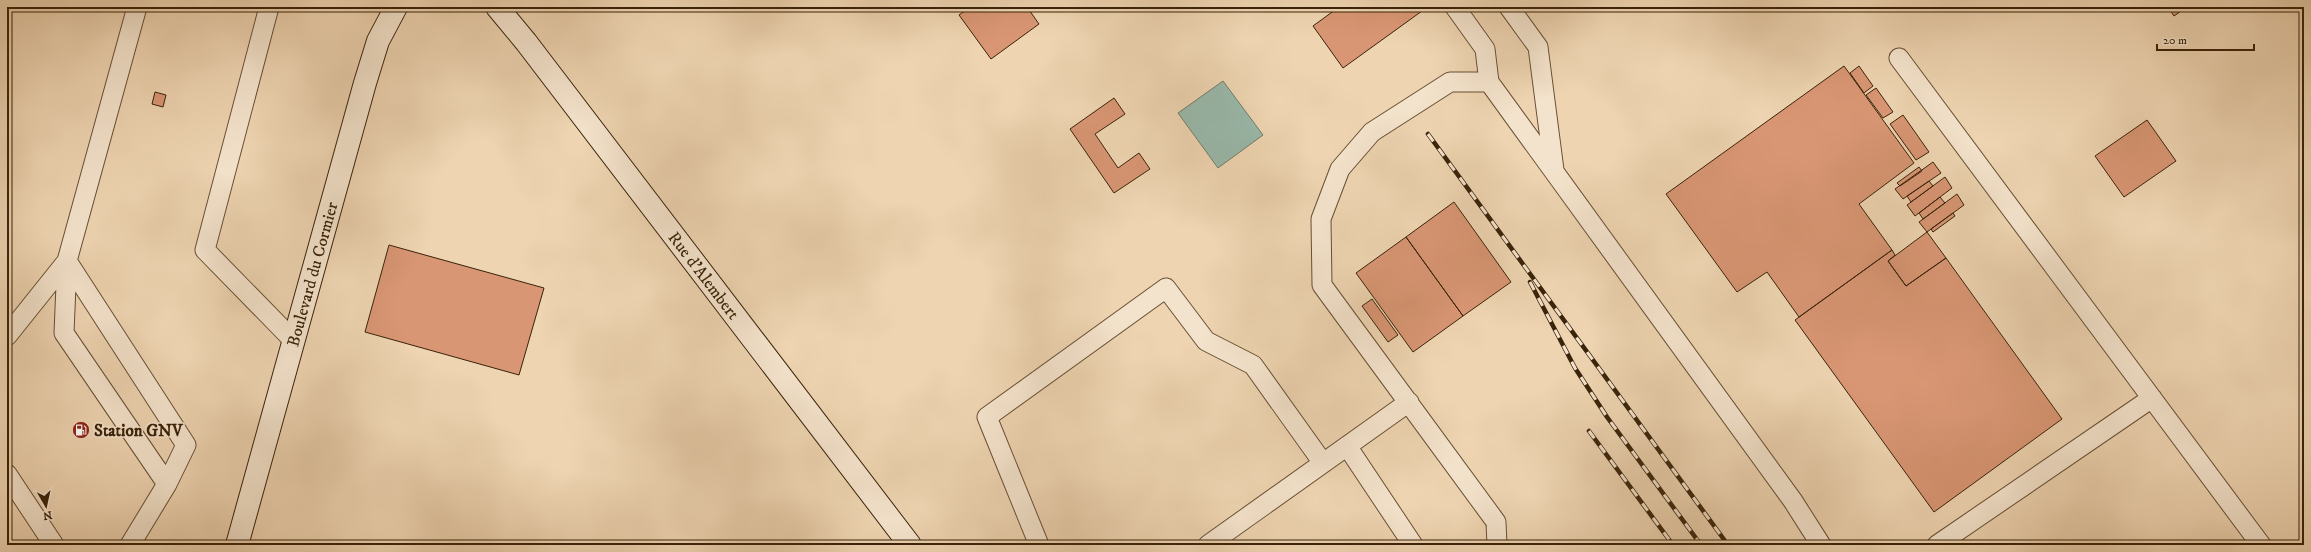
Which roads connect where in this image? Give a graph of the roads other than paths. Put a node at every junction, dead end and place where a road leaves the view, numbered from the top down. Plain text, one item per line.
1 (137, 7) edge
2 (269, 7) edge
3 (396, 7) edge
4 (497, 7) edge
5 (1455, 7) edge
6 (1509, 7) edge
7 (1899, 58) dead end
8 (1489, 82) junction
9 (1554, 171) junction
10 (67, 262) junction
11 (7, 336) edge
12 (294, 341) junction
13 (2152, 398) junction
14 (1409, 402) junction
15 (1347, 446) junction
16 (1323, 463) junction
17 (7, 474) edge
18 (166, 484) junction
19 (54, 545) edge
20 (130, 545) edge
21 (237, 545) edge
22 (910, 545) edge
23 (1039, 545) edge
24 (1208, 545) edge
25 (1413, 545) edge
26 (1497, 545) edge
27 (1821, 545) edge
28 (1937, 545) edge
29 (2260, 545) edge

1 - 10 lane
2 - 12 lane
3 - 12 street, Boulevard du Cormier
4 - 22 street, Rue d’Alembert
5 - 8 lane
6 - 9 lane
7 - 13 lane
8 - 9 lane
8 - 14 lane
9 - 27 lane
10 - 11 lane
10 - 18 lane
10 - 18 lane
12 - 21 street, Boulevard du Cormier
13 - 28 lane
13 - 29 lane
14 - 15 lane
14 - 26 lane
15 - 16 lane
15 - 25 lane
16 - 23 lane
16 - 24 lane
17 - 19 lane
18 - 20 lane

